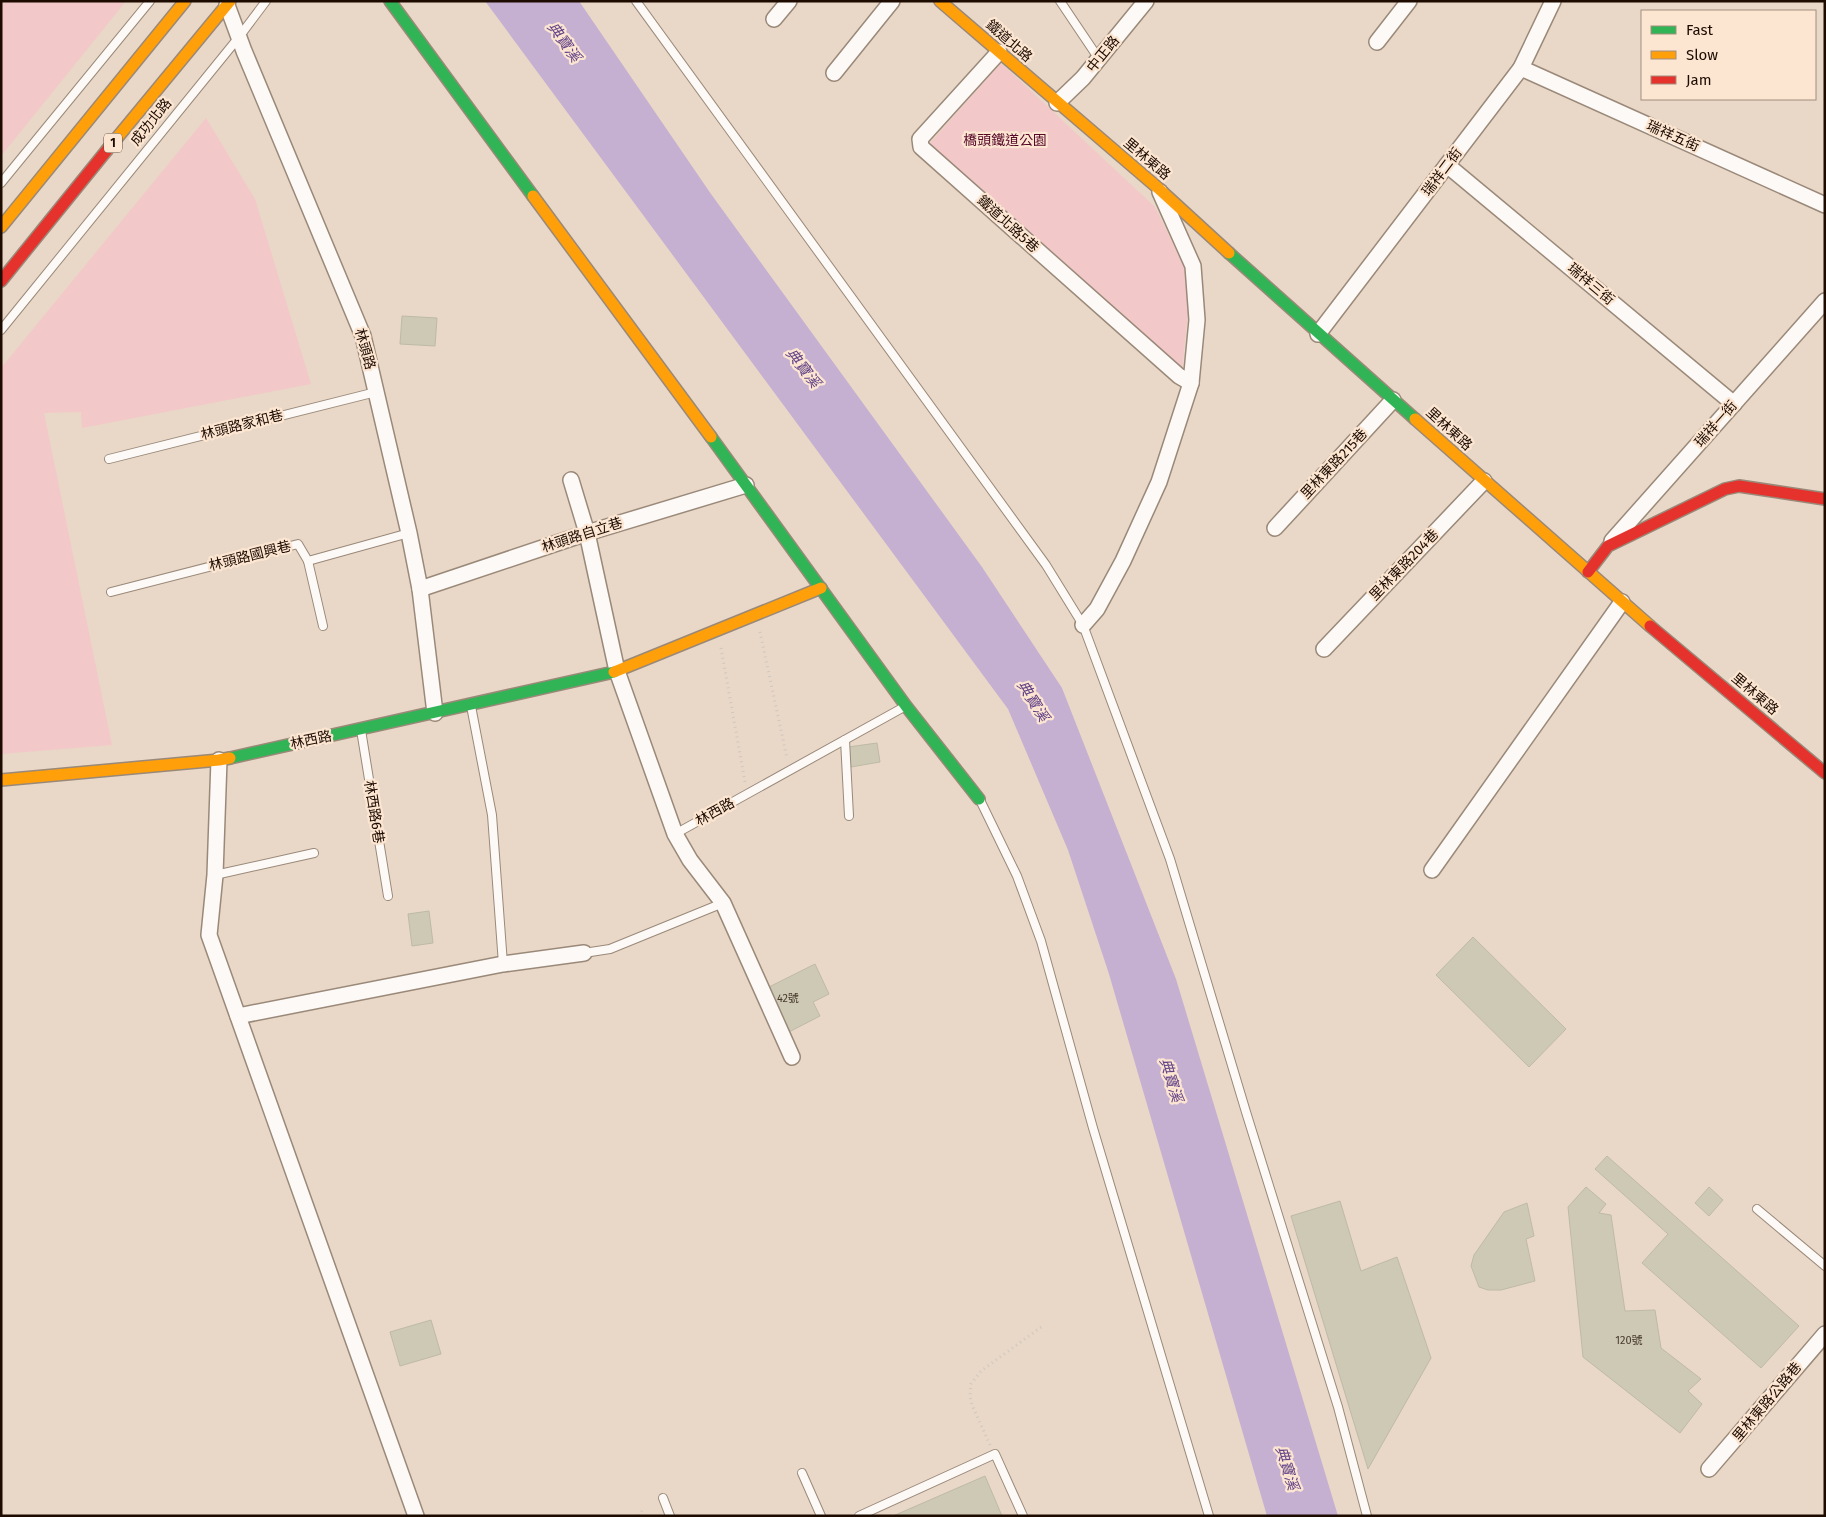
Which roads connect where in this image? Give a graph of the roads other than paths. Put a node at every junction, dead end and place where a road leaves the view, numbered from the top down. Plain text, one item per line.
1 (150, 1) edge
2 (185, 1) edge
3 (266, 1) edge
4 (390, 1) edge
5 (636, 1) edge
6 (789, 1) edge
7 (892, 1) edge
8 (940, 1) edge
9 (1060, 1) edge
10 (1146, 1) edge
11 (1409, 1) edge
12 (1553, 1) edge
13 (228, 3) edge
14 (774, 19) dead end
15 (239, 38) junction
16 (1377, 42) dead end
17 (998, 52) junction
18 (1099, 59) junction
19 (1521, 68) junction
20 (834, 73) dead end
21 (1057, 103) junction
22 (1447, 164) junction
23 (1, 183) edge
24 (1158, 188) junction
25 (1825, 205) edge
26 (1, 227) edge
27 (1, 281) edge
28 (1825, 301) edge
29 (1, 330) edge
30 (1318, 334) junction
31 (1191, 382) junction
32 (376, 392) junction
33 (1393, 400) junction
34 (1734, 404) junction
35 (109, 459) dead end
36 (571, 480) dead end
37 (1484, 481) junction
38 (746, 484) junction
39 (1825, 499) edge
40 (1275, 528) dead end
41 (409, 533) junction
42 (587, 533) junction
43 (1608, 546) junction
44 (308, 560) junction
45 (1588, 572) junction
46 (822, 588) junction
47 (420, 589) junction
48 (111, 592) dead end
49 (1622, 602) junction
50 (1084, 625) junction
51 (323, 626) dead end
52 (1324, 648) dead end
53 (617, 671) junction
54 (471, 705) junction
55 (906, 706) junction
56 (435, 713) junction
57 (361, 729) junction
58 (845, 740) junction
59 (219, 760) junction
60 (1825, 773) edge
61 (1, 780) edge
62 (979, 798) joint
63 (849, 816) dead end
64 (675, 834) junction
65 (314, 853) dead end
66 (1432, 870) dead end
67 (214, 875) junction
68 (388, 896) dead end
69 (722, 903) junction
70 (584, 953) joint
71 (503, 964) junction
72 (238, 1016) junction
73 (792, 1057) dead end
74 (1758, 1209) dead end
75 (1825, 1266) edge
76 (1825, 1334) edge
77 (1709, 1469) dead end
78 (802, 1473) dead end
79 (663, 1498) dead end
80 (416, 1516) edge
81 (670, 1516) edge
82 (821, 1516) edge
83 (859, 1516) edge
84 (1023, 1516) edge
85 (1209, 1516) edge
86 (1367, 1516) edge

1 - 23 lane
2 - 26 street
3 - 15 lane, 成功北路
4 - 38 street
5 - 50 lane
6 - 14 street
7 - 20 street
8 - 17 street, 鐵道北路
9 - 18 lane
10 - 18 street, 中正路
11 - 16 street
12 - 19 street, 瑞祥二街
13 - 15 street, 林頭路
13 - 27 street, 成功北路 / 1
15 - 29 lane, 成功北路
15 - 32 street, 林頭路
17 - 21 street, 鐵道北路
17 - 31 street, 鐵道北路5巷
18 - 21 street, 中正路
19 - 22 street, 瑞祥二街
19 - 25 street, 瑞祥五街
21 - 24 street, 里林東路
22 - 30 street, 瑞祥二街
22 - 34 street, 瑞祥三街
24 - 30 street, 里林東路
24 - 31 street
28 - 34 street, 瑞祥一街
30 - 33 street, 里林東路
31 - 50 street
32 - 35 lane, 林頭路家和巷
32 - 41 street, 林頭路
33 - 37 street, 里林東路
33 - 40 street, 里林東路215巷
34 - 43 street, 瑞祥一街
36 - 42 street
37 - 45 street, 里林東路
37 - 52 street, 里林東路204巷
38 - 42 street, 林頭路自立巷
38 - 46 street
39 - 43 street
41 - 44 lane, 林頭路國興巷
41 - 47 street, 林頭路
42 - 47 street, 林頭路自立巷
42 - 53 street
43 - 45 street
44 - 48 lane, 林頭路國興巷
44 - 51 lane
45 - 49 street, 里林東路
46 - 53 street, 林西路
46 - 55 street
47 - 56 street, 林頭路
49 - 60 street, 里林東路
49 - 66 street
50 - 86 lane
53 - 54 street, 林西路
53 - 64 street
54 - 56 street, 林西路
54 - 71 lane
55 - 58 lane, 林西路
55 - 62 street
56 - 57 street, 林西路
57 - 59 street, 林西路
57 - 68 lane, 林西路6巷
58 - 63 lane
58 - 64 lane, 林西路
59 - 61 street, 林西路
59 - 67 street
62 - 85 lane
64 - 69 street
65 - 67 lane
67 - 72 street
69 - 70 lane
69 - 73 street
70 - 71 street
71 - 72 street
72 - 80 street
74 - 75 lane
76 - 77 street, 里林東路公路巷
78 - 82 lane
79 - 81 lane
83 - 84 lane

